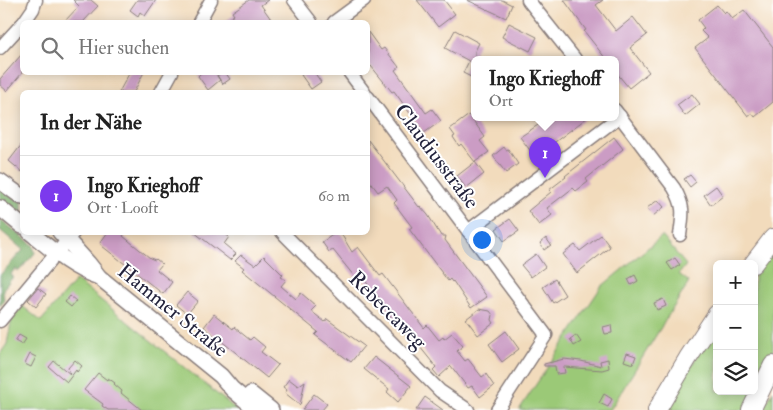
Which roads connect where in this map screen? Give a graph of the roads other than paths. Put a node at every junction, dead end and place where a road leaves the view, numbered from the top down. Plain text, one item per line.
1 (36, 0) edge
2 (211, 0) edge
3 (294, 0) edge
4 (364, 0) edge
5 (528, 0) edge
6 (25, 20) edge
7 (200, 20) edge
8 (309, 20) edge
9 (337, 20) edge
10 (20, 26) edge
11 (0, 48) edge
12 (573, 56) edge
13 (170, 75) edge
14 (351, 75) edge
15 (162, 90) edge
16 (362, 90) edge
17 (370, 100) edge
18 (619, 114) edge
19 (608, 121) edge
20 (0, 180) edge
21 (20, 195) edge
22 (0, 208) edge
23 (20, 224) edge
24 (468, 231) junction
25 (34, 235) edge
26 (67, 235) edge
27 (285, 235) edge
28 (680, 235) dead end
29 (773, 238) edge
30 (57, 253) junction
31 (756, 260) edge
32 (98, 277) junction
33 (713, 320) edge
34 (0, 321) edge
35 (773, 365) edge
36 (222, 376) junction
37 (257, 410) edge
38 (271, 410) edge
39 (468, 410) edge
40 (496, 410) edge
41 (657, 410) edge
42 (752, 410) edge

1 - 6 street
2 - 7 street
3 - 8 street
4 - 9 street
5 - 12 street
10 - 11 street
13 - 15 street
14 - 16 street
17 - 24 street, Claudiusstraße
18 - 28 street
19 - 24 street
20 - 21 main road
22 - 23 main road
24 - 40 street, Claudiusstraße
25 - 30 main road, Hammer Straße
26 - 30 street
26 - 32 main road, Hammer Straße
27 - 39 street, Rebeccaweg
29 - 31 highway
30 - 32 main road, Hammer Straße
30 - 34 street
32 - 36 main road, Hammer Straße
33 - 41 highway
35 - 42 highway
36 - 37 main road, Hammer Straße
36 - 38 main road, Hammer Straße

